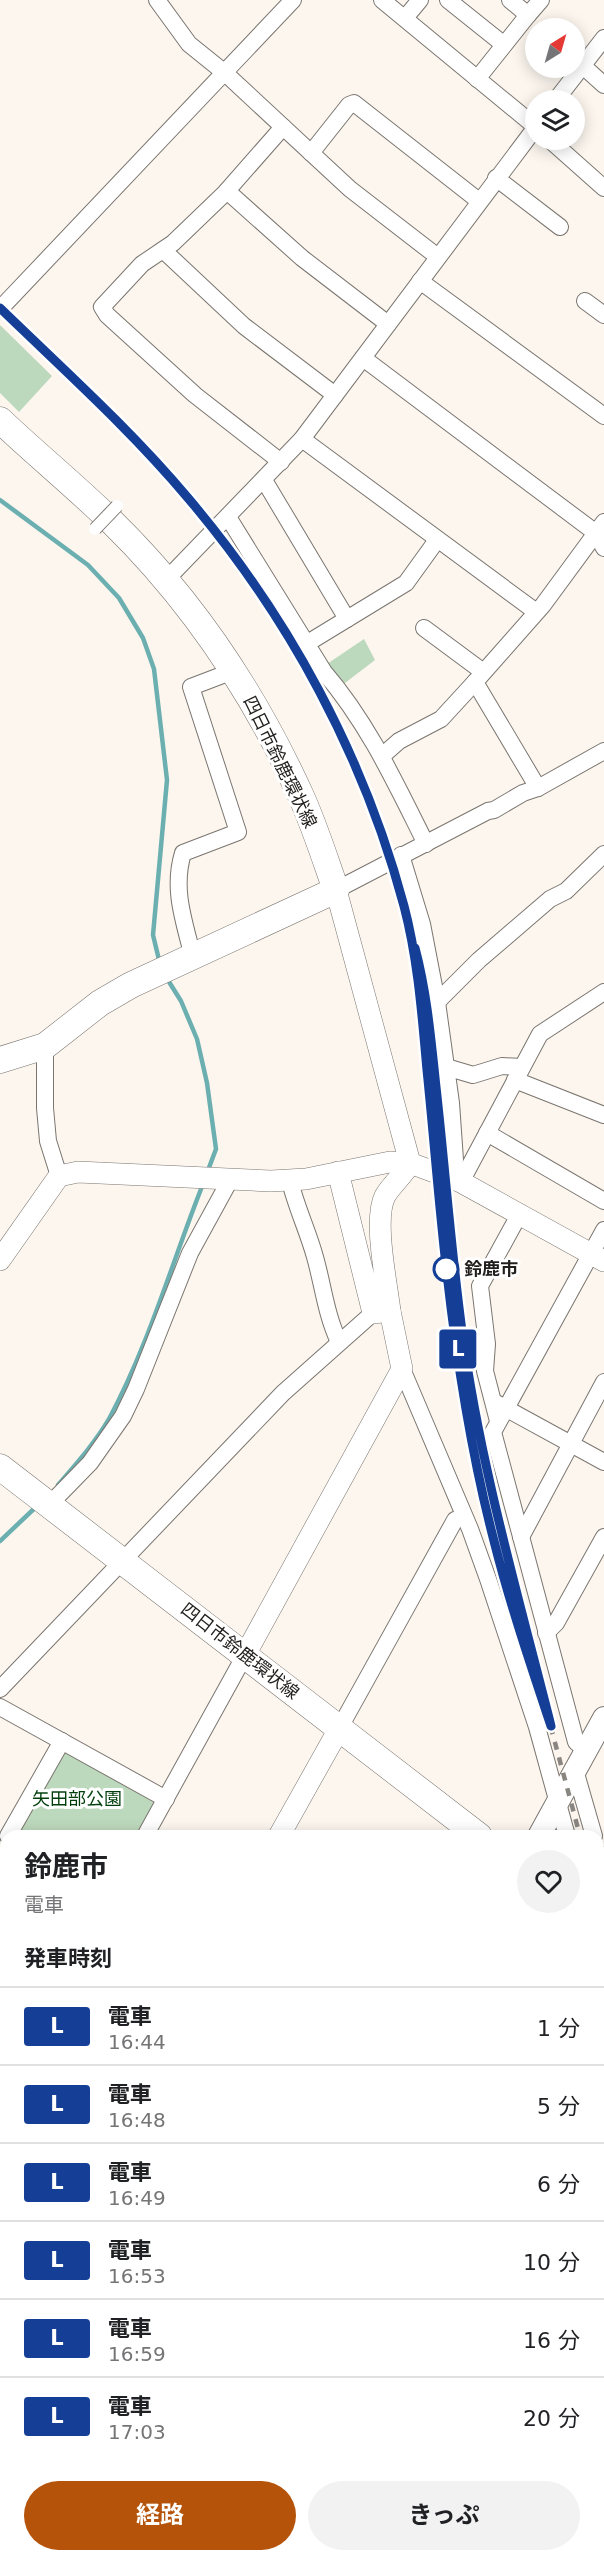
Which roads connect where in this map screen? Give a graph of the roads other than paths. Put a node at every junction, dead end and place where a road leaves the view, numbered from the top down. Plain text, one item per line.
1 (157, 0) edge
2 (293, 0) edge
3 (382, 0) edge
4 (420, 0) edge
5 (448, 0) edge
6 (510, 0) edge
7 (541, 0) edge
8 (528, 15) junction
9 (405, 18) junction
10 (604, 40) edge
11 (503, 44) junction
12 (585, 64) edge
13 (585, 68) edge
14 (225, 73) junction
15 (573, 78) edge
16 (477, 79) junction
17 (604, 85) edge
18 (564, 90) edge
19 (525, 118) edge
20 (283, 126) junction
21 (525, 141) edge
22 (561, 150) edge
23 (311, 153) junction
24 (496, 178) junction
25 (604, 188) edge
26 (226, 191) junction
27 (479, 201) junction
28 (560, 227) dead end
29 (163, 250) junction
30 (438, 257) junction
31 (420, 281) junction
32 (585, 301) dead end
33 (0, 309) edge
34 (604, 315) edge
35 (388, 324) junction
36 (363, 358) junction
37 (335, 395) junction
38 (604, 416) edge
39 (0, 420) edge
40 (302, 439) junction
41 (281, 462) junction
42 (264, 480) junction
43 (117, 506) dead end
44 (228, 517) junction
45 (94, 529) dead end
46 (601, 534) edge
47 (437, 540) junction
48 (165, 581) junction
49 (535, 612) junction
50 (347, 619) junction
51 (424, 628) dead end
52 (306, 644) junction
53 (233, 671) junction
54 (478, 677) junction
55 (604, 751) edge
56 (382, 756) junction
57 (538, 788) junction
58 (426, 844) junction
59 (604, 854) edge
60 (401, 855) junction
61 (336, 890) junction
62 (188, 960) junction
63 (604, 992) edge
64 (437, 1002) junction
65 (45, 1046) junction
66 (0, 1060) edge
67 (446, 1067) junction
68 (519, 1074) junction
69 (604, 1115) edge
70 (487, 1133) junction
71 (410, 1163) junction
72 (338, 1172) junction
73 (59, 1176) junction
74 (225, 1180) junction
75 (456, 1180) junction
76 (290, 1181) junction
77 (604, 1201) edge
78 (519, 1215) junction
79 (604, 1230) edge
80 (598, 1258) edge
81 (0, 1260) edge
82 (382, 1312) junction
83 (339, 1342) junction
84 (402, 1369) junction
85 (604, 1382) edge
86 (499, 1410) junction
87 (570, 1444) junction
88 (604, 1462) edge
89 (0, 1467) edge
90 (46, 1500) junction
91 (463, 1517) junction
92 (604, 1536) edge
93 (521, 1537) junction
94 (123, 1561) junction
95 (546, 1633) junction
96 (245, 1655) junction
97 (0, 1689) edge
98 (0, 1707) edge
99 (604, 1718) edge
100 (339, 1729) junction
101 (62, 1741) junction
102 (581, 1760) junction
103 (166, 1799) junction
104 (558, 1803) junction
105 (11, 1830) edge
106 (148, 1830) edge
107 (282, 1830) edge
108 (471, 1830) edge
109 (542, 1830) edge
110 (565, 1830) edge
111 (593, 1830) edge

1 - 14 street
2 - 14 street
3 - 9 street
4 - 9 street
5 - 11 street
6 - 8 street
7 - 8 street
8 - 11 street
9 - 16 street
10 - 12 street
11 - 16 street
13 - 17 street
14 - 20 street
14 - 33 street
15 - 18 street
16 - 19 street
20 - 23 street
20 - 26 street
21 - 24 street
22 - 25 street
23 - 27 street
23 - 30 street
24 - 27 street
24 - 28 street
26 - 29 street
26 - 35 street
27 - 30 street
29 - 37 street
29 - 41 street
30 - 31 street
31 - 35 street
31 - 38 street
32 - 34 street
35 - 36 street
36 - 37 street
36 - 46 street
37 - 40 street
39 - 48 main road, 四日市鈴鹿環状線
40 - 41 street
40 - 47 street
41 - 42 street
42 - 44 street
42 - 50 street
43 - 45 street, bridge
44 - 48 street
44 - 52 street
46 - 49 street
47 - 49 street
47 - 50 street
48 - 53 main road, 四日市鈴鹿環状線
49 - 54 street
50 - 52 street
51 - 54 street
52 - 56 street
53 - 61 main road, 四日市鈴鹿環状線
53 - 62 street
54 - 56 street
54 - 57 street
55 - 57 street
56 - 58 street
57 - 58 street
58 - 60 street
59 - 64 street
60 - 61 street
60 - 64 street
61 - 62 main road
61 - 71 street
62 - 65 main road
63 - 68 street
64 - 67 street
65 - 66 main road
65 - 73 street
67 - 68 street
67 - 75 street
68 - 69 street
68 - 70 street
70 - 75 street
70 - 77 street
71 - 72 street
71 - 75 street
71 - 82 street
72 - 76 street
72 - 82 street
73 - 74 street
73 - 81 street
74 - 76 street
74 - 90 street
75 - 78 street
76 - 83 street
78 - 80 street
78 - 86 street
79 - 80 street
80 - 86 street
82 - 83 street
82 - 84 street
83 - 94 street
84 - 91 street
84 - 96 street
85 - 87 street
86 - 87 street
86 - 93 street
87 - 88 street
87 - 93 street
89 - 90 main road, 四日市鈴鹿環状線
90 - 94 main road, 四日市鈴鹿環状線
91 - 100 street
91 - 104 street
92 - 95 street
93 - 95 street
94 - 96 main road, 四日市鈴鹿環状線
94 - 97 street
95 - 102 street
96 - 100 main road, 四日市鈴鹿環状線
96 - 103 street
98 - 101 street
99 - 102 main road
100 - 107 street
100 - 108 main road, 四日市鈴鹿環状線
101 - 103 street
101 - 105 street
102 - 104 main road
102 - 111 street
103 - 106 street
104 - 109 main road
104 - 110 street

